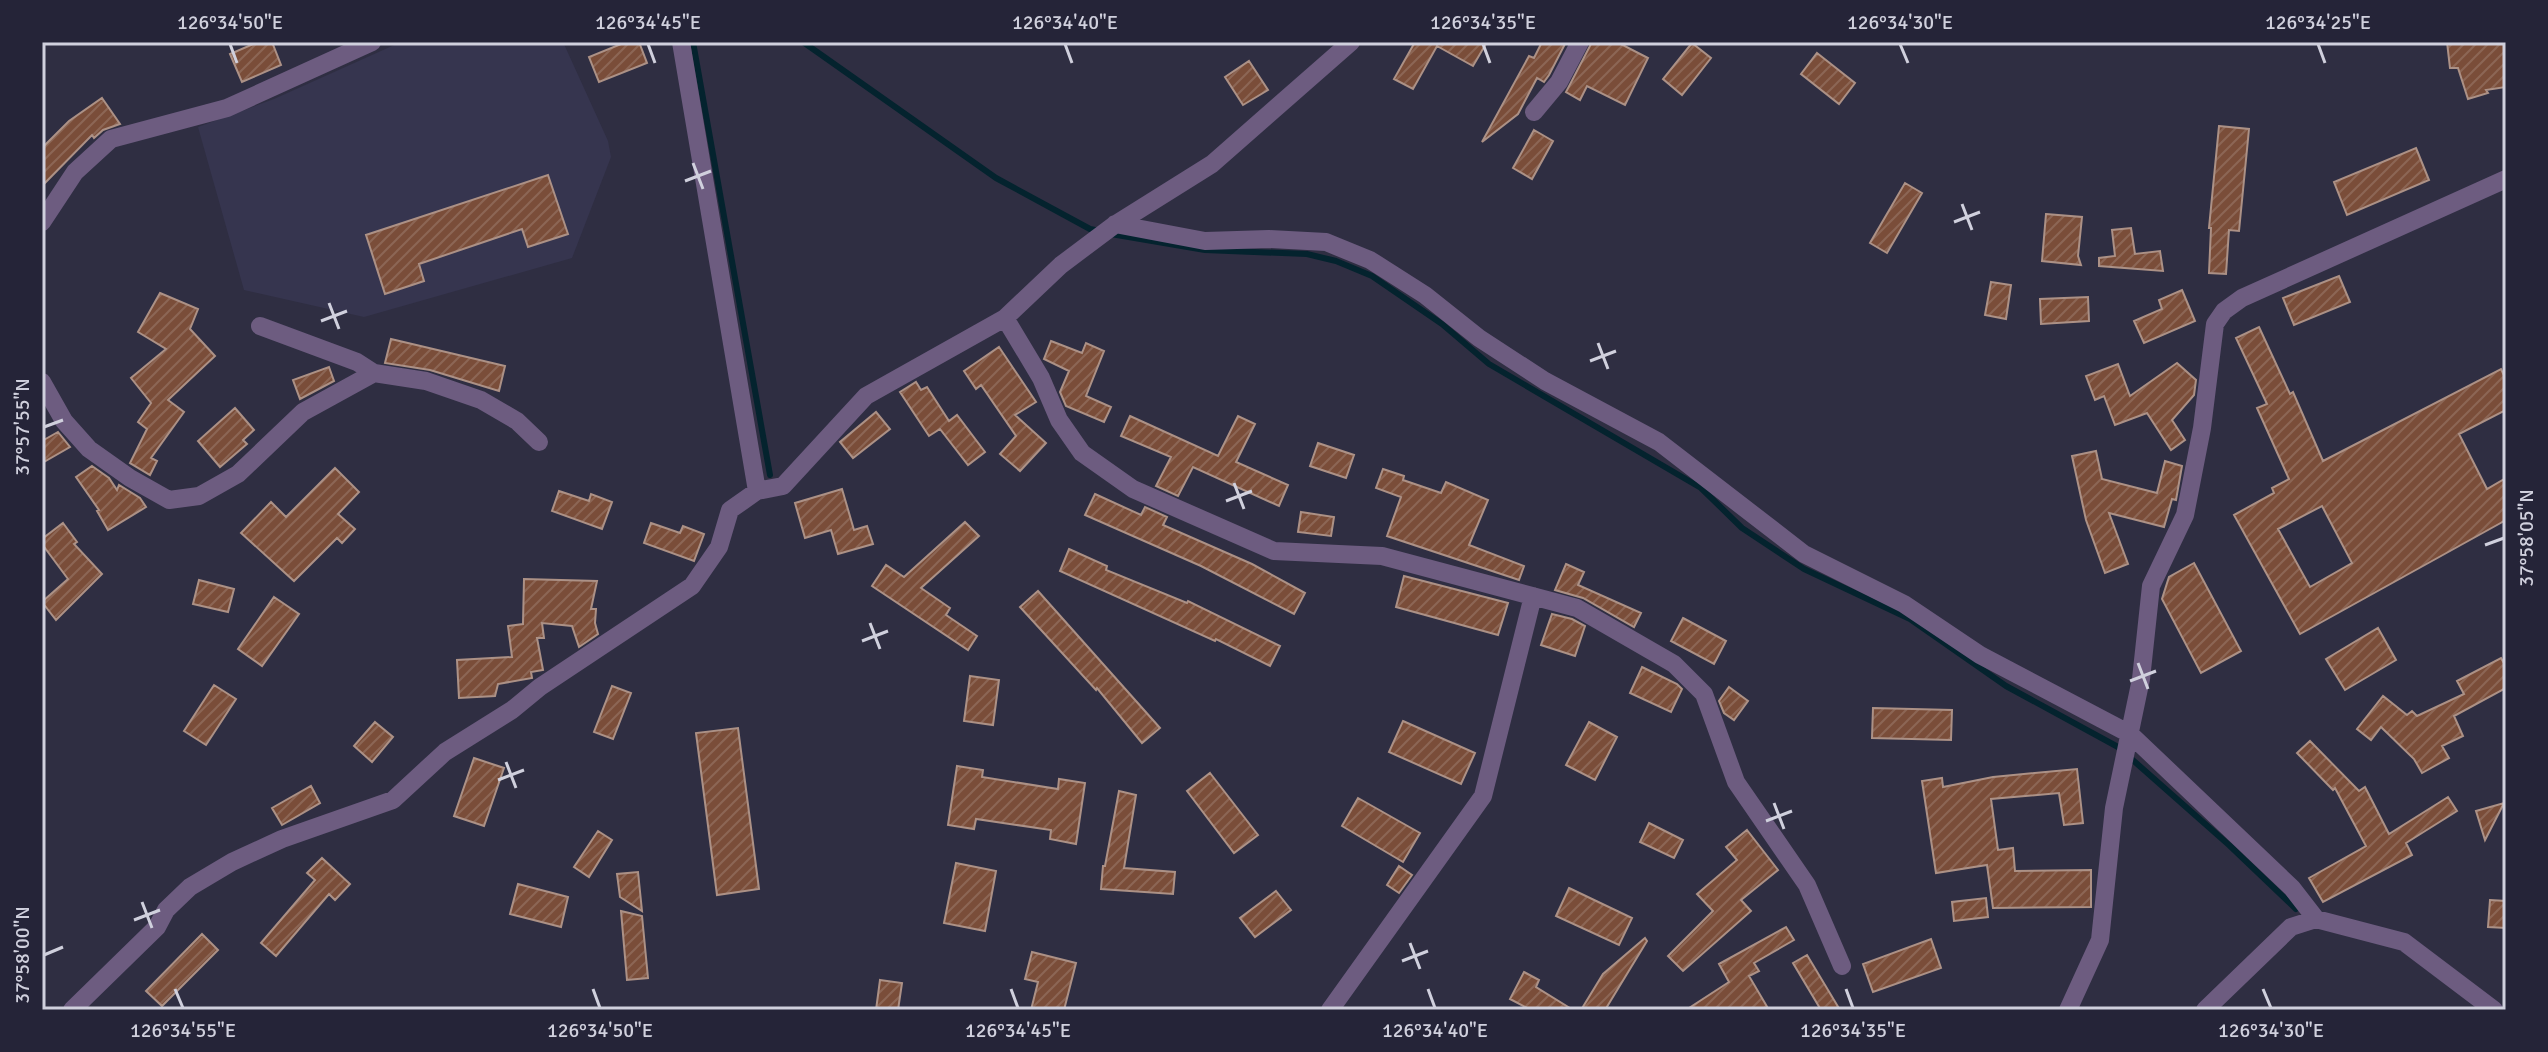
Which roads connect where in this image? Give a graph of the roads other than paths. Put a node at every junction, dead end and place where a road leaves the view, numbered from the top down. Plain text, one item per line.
1 (372, 42) edge
2 (681, 42) edge
3 (1351, 42) edge
4 (1580, 42) edge
5 (1534, 112) dead end
6 (2506, 179) edge
7 (42, 222) edge
8 (1114, 225) junction
9 (1005, 318) junction
10 (260, 326) dead end
11 (374, 373) junction
12 (42, 382) edge
13 (539, 442) dead end
14 (757, 491) junction
15 (1533, 596) junction
16 (2130, 734) junction
17 (2316, 919) junction
18 (1842, 966) dead end
19 (72, 1010) edge
20 (1330, 1010) edge
21 (2068, 1010) edge
22 (2205, 1010) edge
23 (2494, 1010) edge

1 - 7 street
2 - 14 street
3 - 8 street
4 - 5 street
6 - 16 street
8 - 9 street
8 - 16 street
9 - 14 street
9 - 15 street
10 - 11 street
11 - 12 street
11 - 13 street
14 - 19 street
15 - 18 street
15 - 20 street
16 - 17 street
16 - 21 street
17 - 22 street
17 - 23 street

